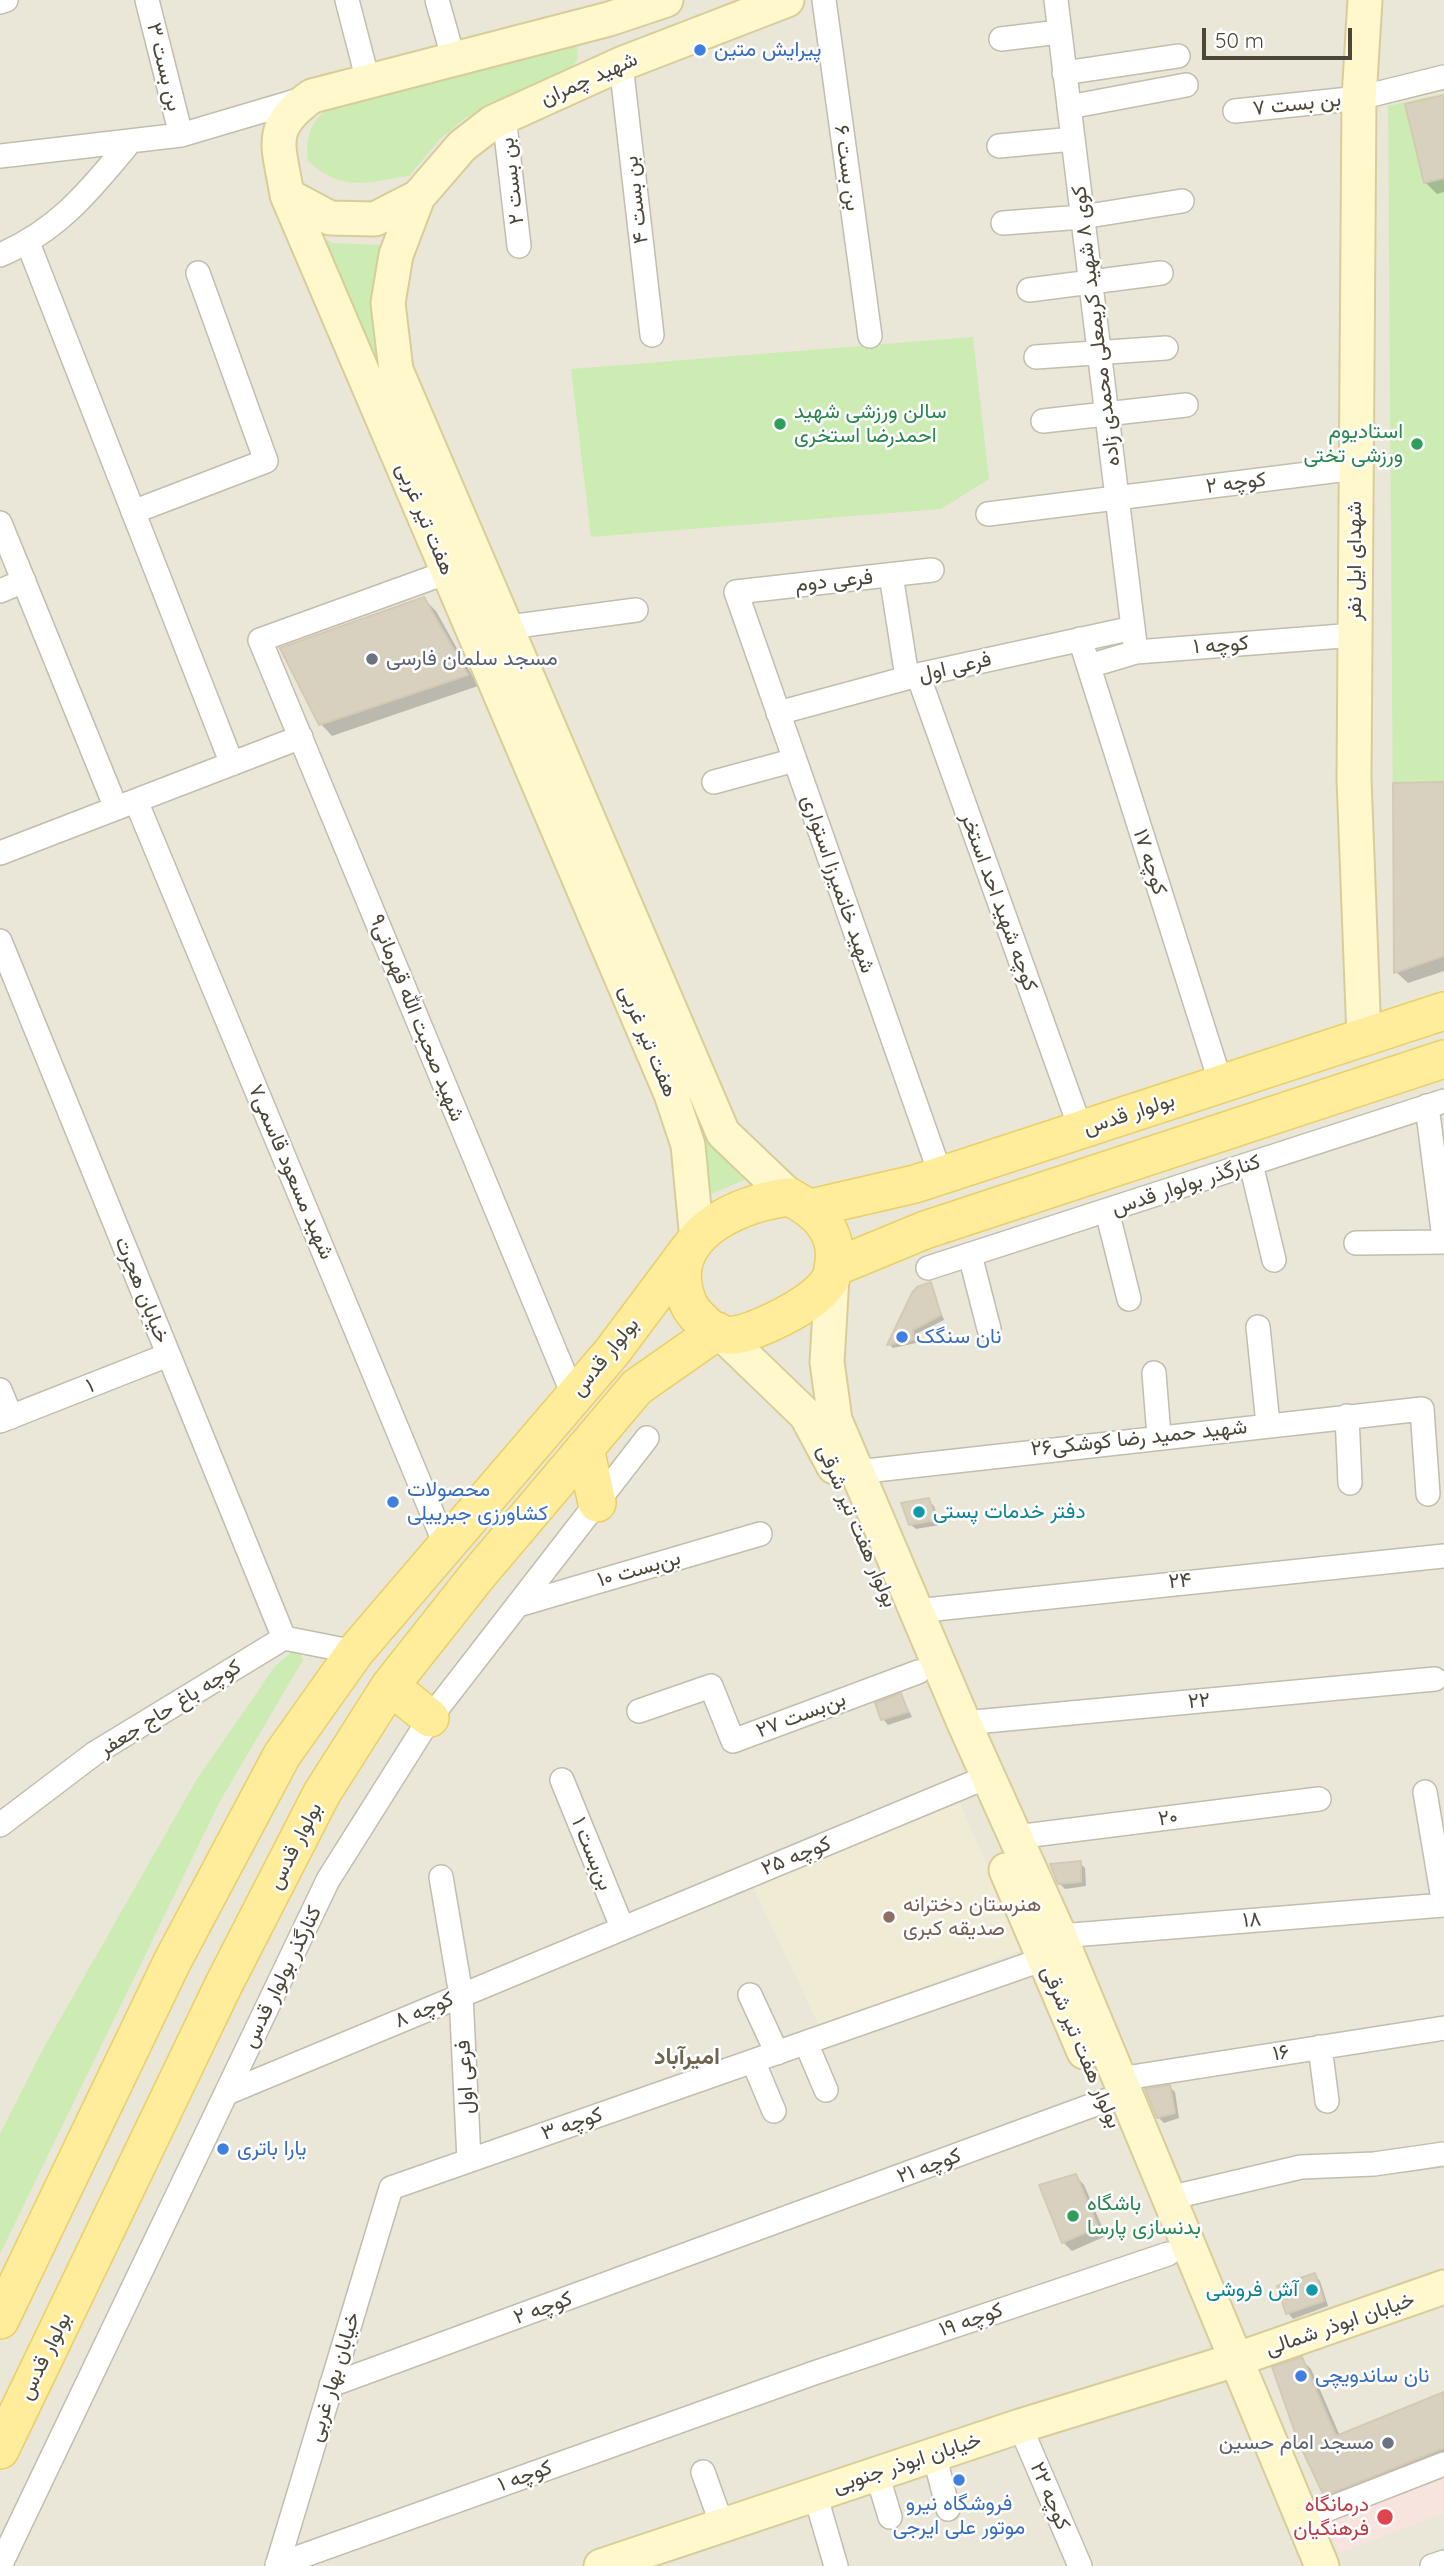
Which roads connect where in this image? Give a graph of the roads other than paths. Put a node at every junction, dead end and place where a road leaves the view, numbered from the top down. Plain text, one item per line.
1 (6, 0) edge
2 (147, 0) edge
3 (347, 0) edge
4 (437, 0) edge
5 (666, 0) edge
6 (787, 0) edge
7 (824, 0) edge
8 (1056, 0) edge
9 (1365, 0) edge
10 (0, 2) edge
11 (606, 9) edge
12 (1059, 32) junction
13 (1001, 39) dead end
14 (1178, 56) dead end
15 (453, 57) junction
16 (621, 64) junction
17 (1065, 73) junction
18 (1444, 77) edge
19 (368, 81) junction
20 (1186, 86) dead end
21 (312, 96) junction
22 (1359, 98) junction
23 (1069, 107) junction
24 (1235, 111) dead end
25 (504, 116) junction
26 (181, 135) junction
27 (1073, 139) junction
28 (130, 142) junction
29 (999, 146) dead end
30 (0, 156) edge
31 (287, 195) junction
32 (418, 197) junction
33 (1182, 201) dead end
34 (1082, 217) junction
35 (1003, 223) dead end
36 (28, 243) junction
37 (519, 246) dead end
38 (0, 255) edge
39 (198, 273) dead end
40 (1161, 273) dead end
41 (1090, 282) junction
42 (1029, 290) dead end
43 (652, 335) dead end
44 (870, 336) dead end
45 (1166, 348) dead end
46 (1099, 352) junction
47 (1036, 357) dead end
48 (1186, 405) dead end
49 (1107, 416) junction
50 (1044, 421) dead end
51 (1356, 468) junction
52 (1117, 498) junction
53 (133, 512) junction
54 (988, 514) dead end
55 (0, 523) edge
56 (932, 570) dead end
57 (448, 572) junction
58 (891, 575) junction
59 (24, 581) junction
60 (0, 591) edge
61 (736, 592) joint
62 (636, 610) dead end
63 (509, 627) junction
64 (1133, 628) junction
65 (1355, 635) junction
66 (1080, 639) junction
67 (1136, 652) junction
68 (1088, 666) junction
69 (913, 676) junction
70 (778, 713) junction
71 (301, 737) junction
72 (795, 760) junction
73 (232, 764) junction
74 (714, 782) dead end
75 (126, 805) junction
76 (0, 853) edge
77 (0, 941) edge
78 (9, 989) edge
79 (1444, 1011) edge
80 (1364, 1037) junction
81 (1444, 1059) edge
82 (1221, 1084) junction
83 (1436, 1103) edge
84 (1081, 1130) junction
85 (1251, 1164) junction
86 (928, 1180) junction
87 (800, 1203) junction
88 (1001, 1205) junction
89 (1107, 1210) junction
90 (1050, 1229) junction
91 (925, 1230) junction
92 (1444, 1240) edge
93 (1356, 1243) dead end
94 (693, 1244) junction
95 (970, 1255) junction
96 (1274, 1260) dead end
97 (928, 1268) dead end
98 (833, 1273) junction
99 (1129, 1299) dead end
100 (1258, 1327) dead end
101 (989, 1329) dead end
102 (720, 1334) junction
103 (612, 1352) junction
104 (169, 1355) junction
105 (1154, 1373) dead end
106 (637, 1387) junction
107 (0, 1390) edge
108 (574, 1397) junction
109 (1347, 1416) junction
110 (821, 1417) junction
111 (5, 1419) edge
112 (1268, 1424) junction
113 (1159, 1436) junction
114 (647, 1438) dead end
115 (585, 1448) junction
116 (857, 1472) junction
117 (1350, 1483) dead end
118 (1428, 1494) dead end
119 (597, 1503) junction
120 (760, 1534) dead end
121 (445, 1544) junction
122 (1444, 1556) edge
123 (518, 1605) junction
124 (916, 1611) junction
125 (284, 1638) junction
126 (355, 1652) junction
127 (918, 1672) junction
128 (1435, 1679) dead end
129 (390, 1686) junction
130 (639, 1711) dead end
131 (430, 1718) junction
132 (964, 1723) junction
133 (562, 1780) dead end
134 (970, 1784) junction
135 (1425, 1792) dead end
136 (1319, 1799) dead end
137 (0, 1825) edge
138 (1016, 1837) junction
139 (442, 1877) dead end
140 (1029, 1894) junction
141 (1444, 1905) edge
142 (622, 1927) junction
143 (1052, 1948) junction
144 (461, 1995) junction
145 (750, 1995) dead end
146 (1444, 2028) edge
147 (806, 2043) junction
148 (1320, 2047) junction
149 (777, 2053) junction
150 (753, 2061) junction
151 (826, 2090) dead end
152 (1112, 2090) junction
153 (227, 2093) junction
154 (1327, 2101) dead end
155 (774, 2111) dead end
156 (1444, 2154) edge
157 (469, 2160) junction
158 (391, 2188) joint
159 (1169, 2198) junction
160 (755, 2230) joint
161 (1168, 2254) junction
162 (1444, 2287) edge
163 (0, 2320) edge
164 (1225, 2363) junction
165 (331, 2385) junction
166 (773, 2388) joint
167 (1020, 2426) junction
168 (0, 2450) edge
169 (934, 2455) junction
170 (1444, 2464) edge
171 (703, 2472) dead end
172 (877, 2473) junction
173 (815, 2494) junction
174 (948, 2510) dead end
175 (890, 2517) dead end
176 (1303, 2519) junction
177 (722, 2525) junction
178 (656, 2557) edge
179 (1444, 2562) edge
180 (0, 2566) edge
181 (277, 2566) edge
182 (601, 2566) edge
183 (835, 2566) edge
184 (1080, 2566) edge
185 (1302, 2566) edge
186 (1322, 2566) edge
187 (1432, 2566) edge

1 - 10 street
2 - 26 street, بن بست ۳
3 - 19 street
4 - 15 street
5 - 11 main road
6 - 16 main road, شهید چمران
7 - 44 street, بن بست ۶
8 - 12 street, کوی ۸ شهید کریمعلی محمدی زاده
9 - 22 main road, شهدای ایل نفر
11 - 15 main road, هفت تیر غربی
11 - 16 main road
12 - 13 street
12 - 17 street, کوی ۸ شهید کریمعلی محمدی زاده
14 - 17 street
15 - 19 main road, هفت تیر غربی
16 - 25 main road, شهید چمران
16 - 43 street, بن بست ۴
17 - 23 street, کوی ۸ شهید کریمعلی محمدی زاده
18 - 22 street, بن بست ۷
19 - 21 main road, هفت تیر غربی
20 - 23 street
21 - 26 street
21 - 31 main road, هفت تیر غربی
22 - 24 street, بن بست ۷
22 - 51 main road, شهدای ایل نفر
23 - 27 street, کوی ۸ شهید کریمعلی محمدی زاده
25 - 32 main road, شهید چمران
25 - 37 street, بن بست ۲
26 - 28 street
27 - 29 street
27 - 34 street, کوی ۸ شهید کریمعلی محمدی زاده
28 - 30 street
28 - 36 street
31 - 32 main road
31 - 57 main road, هفت تیر غربی
32 - 63 main road, هفت تیر غربی
33 - 34 street
34 - 35 street
34 - 41 street, کوی ۸ شهید کریمعلی محمدی زاده
36 - 38 street
36 - 53 street
39 - 53 street
40 - 41 street
41 - 42 street
41 - 46 street, کوی ۸ شهید کریمعلی محمدی زاده
45 - 46 street
46 - 47 street
46 - 49 street, کوی ۸ شهید کریمعلی محمدی زاده
48 - 49 street
49 - 50 street
49 - 52 street, کوی ۸ شهید کریمعلی محمدی زاده
51 - 52 street, کوچه ۲
51 - 65 main road, شهدای ایل نفر
52 - 54 street, کوچه ۲
52 - 64 street, کوی ۸ شهید کریمعلی محمدی زاده
53 - 73 street
55 - 59 street, شهید مسعود قاسمی۷
56 - 58 street, فرعی دوم
57 - 71 street, شهید صحبت الله قهرمانی۹
57 - 94 main road, هفت تیر غربی
58 - 61 street, فرعی دوم
58 - 69 street, کوچه شهید احد استخر
59 - 60 street
59 - 75 street, شهید مسعود قاسمی۷
61 - 70 street, شهید خانمیرزا استواری
62 - 63 street
63 - 87 main road, هفت تیر غربی
64 - 66 street, فرعی اول
64 - 67 street, کوی ۸ شهید کریمعلی محمدی زاده
65 - 67 street, کوچه ۱
65 - 80 main road, شهدای ایل نفر
66 - 68 street, کوچه ۱۷
66 - 69 street, فرعی اول
67 - 68 street, کوچه ۱
68 - 82 street, کوچه ۱۷
69 - 70 street, فرعی اول
69 - 84 street, کوچه شهید احد استخر
70 - 72 street, شهید خانمیرزا استواری
71 - 73 street
71 - 108 street, شهید صحبت الله قهرمانی۹
72 - 74 street
72 - 86 street, شهید خانمیرزا استواری
73 - 75 street
75 - 76 street
75 - 121 street, شهید مسعود قاسمی۷
77 - 78 street, خیابان هجرت
78 - 104 street, خیابان هجرت
79 - 80 main road, بولوار قدس
80 - 82 main road, بولوار قدس
81 - 88 main road
82 - 84 main road, بولوار قدس
83 - 85 street, کنارگذر بولوار قدس
83 - 92 street
84 - 86 main road, بولوار قدس
85 - 89 street, کنارگذر بولوار قدس
85 - 96 street
86 - 87 main road, بولوار قدس
86 - 91 main road
87 - 94 main road
87 - 98 main road
88 - 90 street
88 - 91 main road
89 - 90 street, کنارگذر بولوار قدس
89 - 99 street
90 - 95 street, کنارگذر بولوار قدس
91 - 98 main road
92 - 93 street
94 - 102 main road
94 - 103 main road, بولوار قدس
95 - 97 street, کنارگذر بولوار قدس
95 - 101 street
98 - 102 main road
98 - 110 main road
100 - 112 street
102 - 106 main road, بولوار قدس
102 - 110 main road
103 - 106 main road
103 - 108 main road, بولوار قدس
104 - 111 street, ۱
104 - 125 street, خیابان هجرت
105 - 113 street
106 - 115 main road, بولوار قدس
107 - 111 street, ۱
108 - 121 main road, بولوار قدس
109 - 112 street, شهید حمید رضا کوشکی۲۶
109 - 117 street
109 - 118 street, شهید حمید رضا کوشکی۲۶
110 - 116 main road, بولوار هفت تیر شرقی
110 - 127 main road, بولوار هفت تیر شرقی
112 - 113 street, شهید حمید رضا کوشکی۲۶
113 - 116 street, شهید حمید رضا کوشکی۲۶
114 - 119 street, کنارگذر بولوار قدس
115 - 119 main road
115 - 129 main road, بولوار قدس
116 - 124 main road, بولوار هفت تیر شرقی
119 - 123 street, کنارگذر بولوار قدس
120 - 123 street, بن‌بست ۱۰
121 - 126 main road, بولوار قدس
122 - 124 street, ۲۴
123 - 131 street, کنارگذر بولوار قدس
124 - 132 main road, بولوار هفت تیر شرقی
125 - 126 street
125 - 137 street, کوچه باغ حاج جعفر
126 - 163 main road, بولوار قدس
127 - 130 street, بن‌بست ۲۷
127 - 134 main road, بولوار هفت تیر شرقی
128 - 132 street, ۲۲
129 - 131 main road
129 - 168 main road, بولوار قدس
131 - 153 street, کنارگذر بولوار قدس
132 - 138 main road, بولوار هفت تیر شرقی
133 - 142 street, بن‌بست ۱
134 - 140 main road, بولوار هفت تیر شرقی
134 - 142 street, کوچه ۲۵
135 - 141 street
136 - 138 street, ۲۰
138 - 140 main road, بولوار هفت تیر شرقی
139 - 144 street, فرعی اول
140 - 143 main road, بولوار هفت تیر شرقی
141 - 143 street, ۱۸
142 - 144 street, کوچه ۸
143 - 147 street, ۱۸
143 - 152 main road, بولوار هفت تیر شرقی
144 - 153 street, کوچه ۸
144 - 157 street, فرعی اول
145 - 149 street
146 - 148 street, ۱۶
147 - 149 street, کوچه ۳
147 - 151 street
148 - 152 street, ۱۶
148 - 154 street
149 - 150 street, کوچه ۳
150 - 155 street
150 - 157 street, کوچه ۳
152 - 159 main road, بولوار هفت تیر شرقی
152 - 160 street, کوچه ۲۱
152 - 161 main road, بولوار هفت تیر شرقی
153 - 180 street, کنارگذر بولوار قدس
156 - 159 street
157 - 158 street, کوچه ۳
158 - 165 street, خیابان بهار غربی
159 - 164 main road, بولوار هفت تیر شرقی
160 - 165 street, کوچه ۲
161 - 164 main road, بولوار هفت تیر شرقی
161 - 166 street, کوچه ۱۹
162 - 164 main road, خیابان ابوذر شمالی
164 - 167 main road, خیابان ابوذر جنوبی
164 - 176 main road, بولوار هفت تیر شرقی
164 - 185 main road, بولوار هفت تیر شرقی
165 - 181 street, خیابان بهار غربی
166 - 181 street, کوچه ۱
167 - 169 main road, خیابان ابوذر جنوبی
167 - 184 street, کوچه ۲۲
169 - 172 main road, خیابان ابوذر جنوبی
169 - 174 street
170 - 176 street
171 - 177 street
172 - 173 main road, خیابان ابوذر جنوبی
172 - 175 street
173 - 177 main road, خیابان ابوذر جنوبی
173 - 183 street
176 - 186 main road, بولوار هفت تیر شرقی
177 - 178 main road, خیابان ابوذر جنوبی
178 - 182 main road, خیابان ابوذر جنوبی
179 - 187 street

